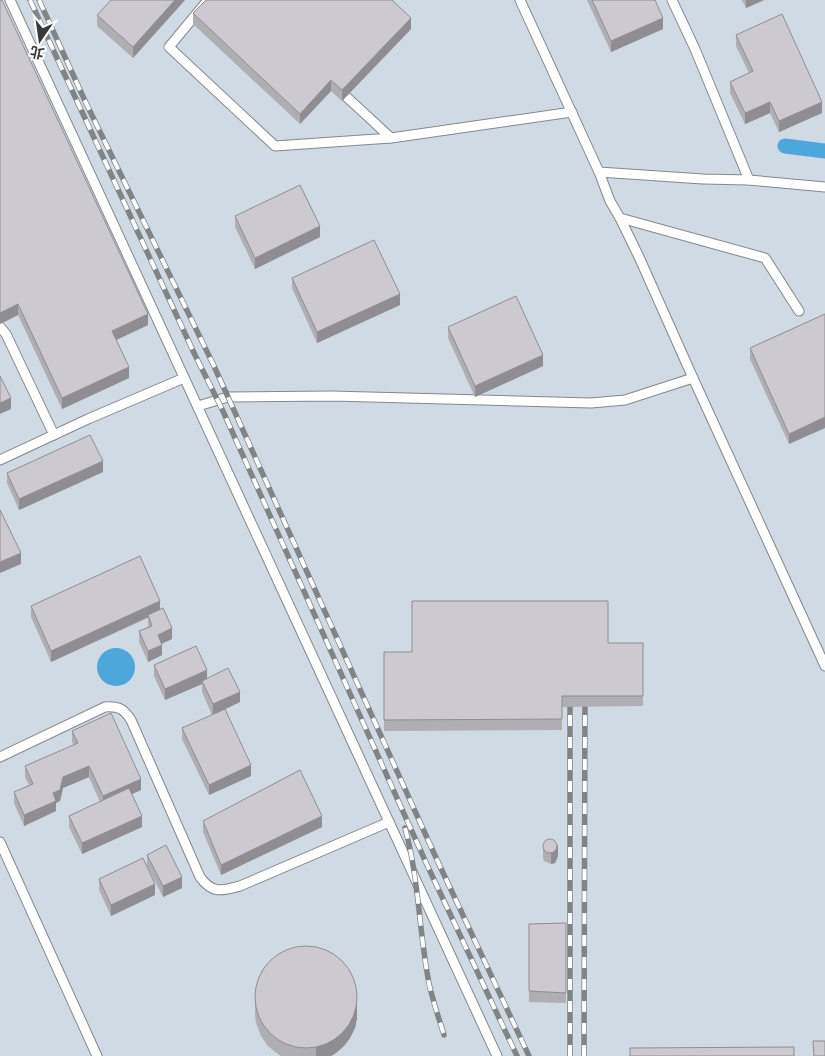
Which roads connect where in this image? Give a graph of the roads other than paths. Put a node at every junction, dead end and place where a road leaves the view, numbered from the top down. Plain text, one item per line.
1 (10, 0) edge
2 (208, 0) edge
3 (520, 0) edge
4 (672, 0) edge
5 (334, 86) edge
6 (572, 112) junction
7 (391, 138) junction
8 (599, 172) junction
9 (749, 180) junction
10 (825, 187) edge
11 (620, 218) junction
12 (799, 311) dead end
13 (0, 327) edge
14 (184, 378) junction
15 (693, 378) junction
16 (198, 406) junction
17 (54, 435) junction
18 (0, 460) edge
19 (825, 666) edge
20 (0, 757) edge
21 (388, 822) junction
22 (0, 842) edge
23 (97, 1056) edge
24 (497, 1056) edge

1 - 14 lane
2 - 7 lane
3 - 6 lane
4 - 9 lane
5 - 7 lane
6 - 7 lane
6 - 8 lane
8 - 9 lane
8 - 11 lane
9 - 10 lane
11 - 12 lane
11 - 15 lane
13 - 17 lane
14 - 16 lane
14 - 17 lane
15 - 16 lane
15 - 19 lane
16 - 21 lane
17 - 18 lane
20 - 21 lane
21 - 24 lane
22 - 23 lane

